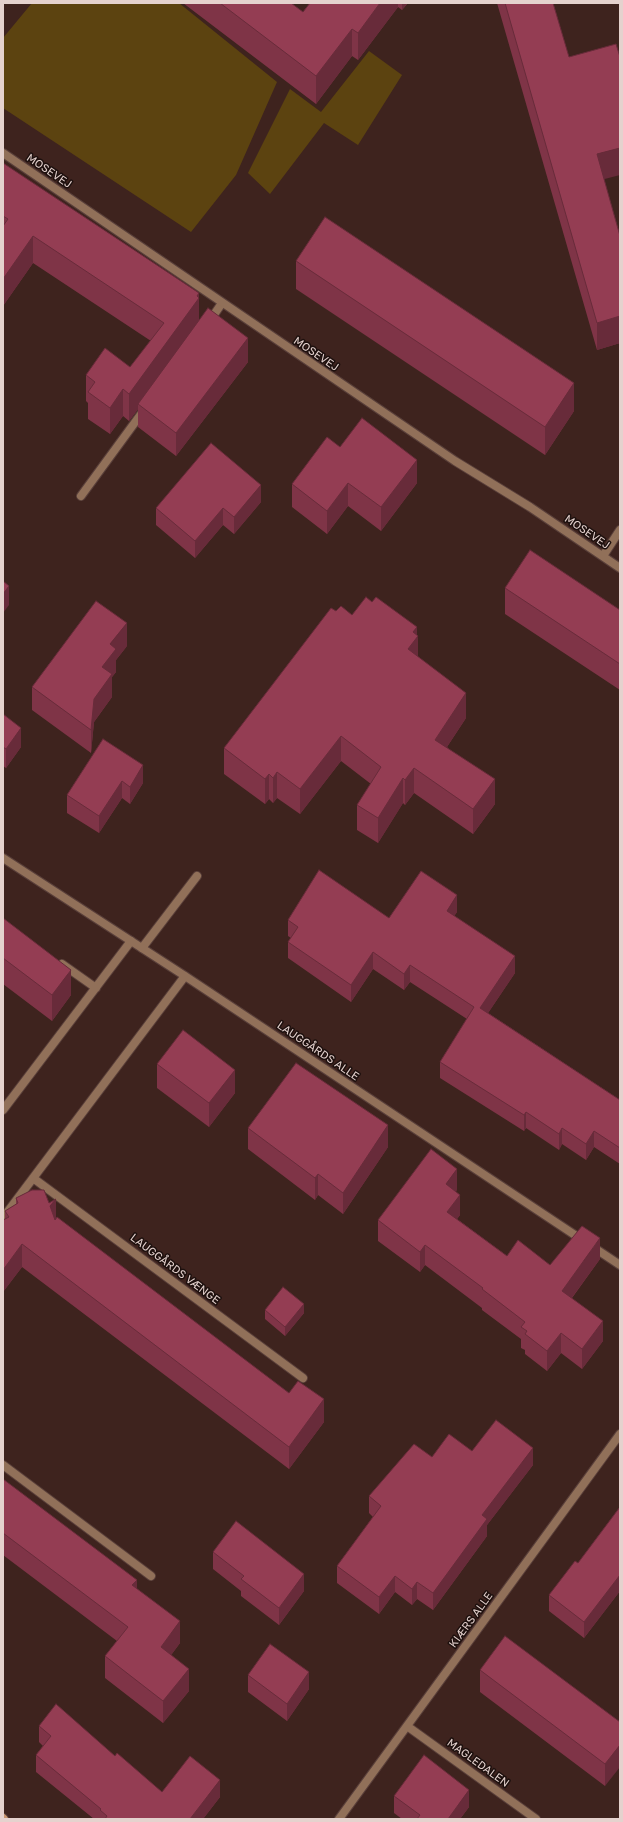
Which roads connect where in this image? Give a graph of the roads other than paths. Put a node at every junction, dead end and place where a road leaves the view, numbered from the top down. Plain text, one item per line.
1 (3, 153) edge
2 (222, 303) junction
3 (203, 329) edge
4 (152, 400) edge
5 (81, 496) dead end
6 (620, 530) edge
7 (603, 556) junction
8 (620, 568) edge
9 (3, 858) edge
10 (197, 876) dead end
11 (131, 941) junction
12 (142, 948) junction
13 (52, 957) edge
14 (185, 976) junction
15 (96, 988) junction
16 (3, 1110) edge
17 (33, 1178) junction
18 (3, 1218) edge
19 (620, 1265) edge
20 (303, 1378) dead end
21 (620, 1434) edge
22 (3, 1465) edge
23 (151, 1576) dead end
24 (407, 1726) junction
25 (339, 1819) edge
26 (536, 1819) edge

1 - 2 street, MOSEVEJ
2 - 3 street
2 - 7 street, MOSEVEJ
4 - 5 street
6 - 7 street
7 - 8 street, MOSEVEJ
9 - 11 street, LAUGGÅRDS ALLE
10 - 12 street
11 - 12 street, LAUGGÅRDS ALLE
11 - 15 street
12 - 14 street, LAUGGÅRDS ALLE
13 - 15 street
14 - 17 street
14 - 19 street, LAUGGÅRDS ALLE
15 - 16 street
17 - 18 street
17 - 20 street, LAUGGÅRDS VÆNGE
21 - 24 street, KIÆRS ALLE
22 - 23 street
24 - 25 street, KIÆRS ALLE
24 - 26 street, MAGLEDALEN

